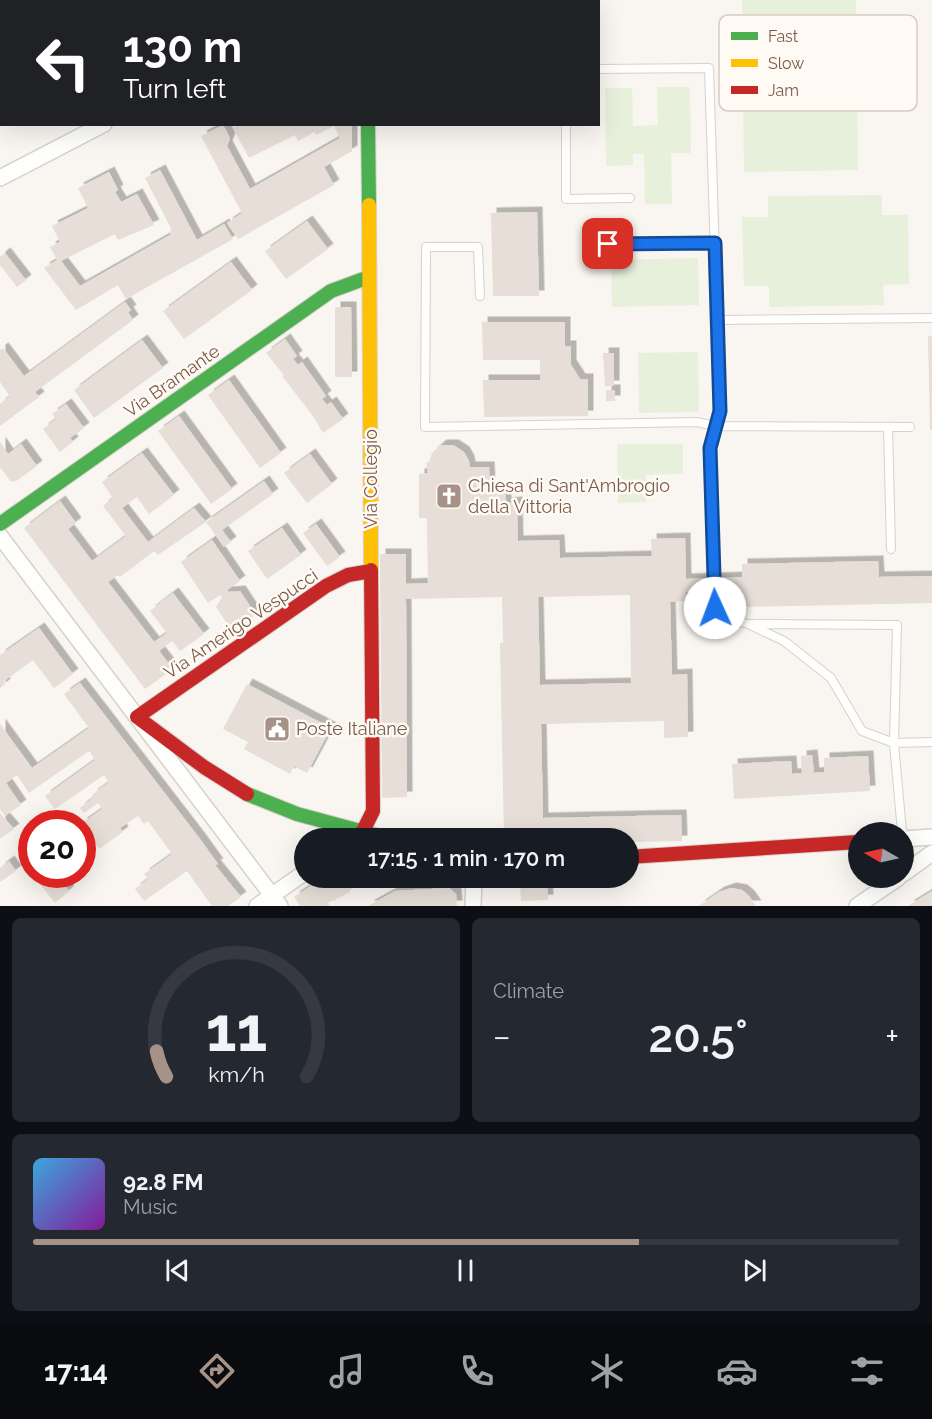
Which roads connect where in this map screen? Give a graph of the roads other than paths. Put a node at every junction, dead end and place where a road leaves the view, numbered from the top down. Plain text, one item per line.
1 (600, 69) edge
2 (100, 126) edge
3 (368, 126) edge
4 (566, 126) edge
5 (0, 178) edge
6 (630, 198) dead end
7 (715, 243) junction
8 (608, 244) dead end
9 (369, 277) junction
10 (480, 296) dead end
11 (932, 318) edge
12 (717, 320) junction
13 (715, 426) junction
14 (888, 427) junction
15 (910, 427) dead end
16 (0, 524) edge
17 (0, 536) edge
18 (891, 549) dead end
19 (371, 571) junction
20 (748, 624) junction
21 (137, 717) junction
22 (894, 742) junction
23 (932, 742) edge
24 (901, 822) edge
25 (338, 828) edge
26 (363, 828) edge
27 (932, 837) edge
28 (914, 838) edge
29 (848, 843) edge
30 (932, 853) edge
31 (639, 856) edge
32 (914, 866) edge
33 (294, 883) edge
34 (474, 888) edge
35 (883, 888) edge
36 (276, 901) edge
37 (257, 906) edge
38 (474, 906) edge
39 (857, 906) edge

1 - 7 lane
2 - 5 street
3 - 9 street, Via Collegio
4 - 6 lane
7 - 8 lane
7 - 12 lane
9 - 16 street, Via Bramante
9 - 19 street, Via Collegio
10 - 13 lane
11 - 12 lane
12 - 13 lane
13 - 14 lane
13 - 20 lane
14 - 15 lane
14 - 18 lane
17 - 21 street
19 - 21 street, Via Amerigo Vespucci
19 - 26 street, Via Collegio
20 - 22 lane
20 - 22 lane
21 - 25 street
21 - 36 street
22 - 23 lane
22 - 24 lane
27 - 28 street
29 - 31 street
30 - 32 street
33 - 36 street
34 - 38 street
35 - 39 street
36 - 37 street

